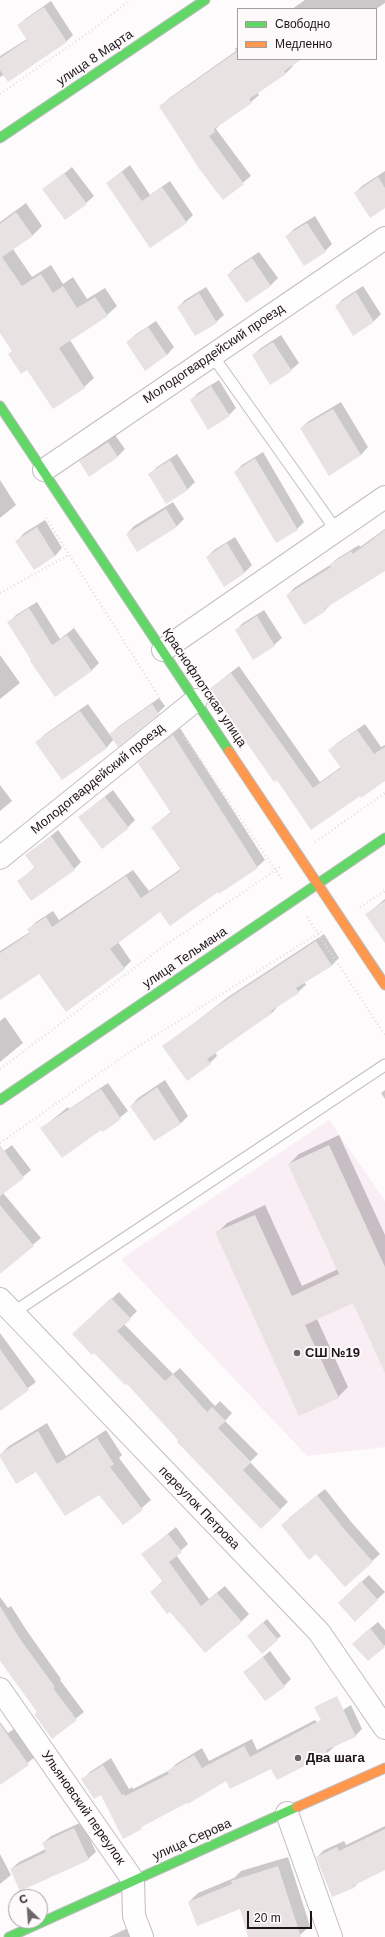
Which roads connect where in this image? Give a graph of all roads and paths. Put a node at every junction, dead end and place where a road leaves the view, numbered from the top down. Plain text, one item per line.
1 (130, 0) edge
2 (205, 0) edge
3 (0, 94) edge
4 (0, 138) edge
5 (385, 238) edge
6 (212, 355) junction
7 (0, 406) edge
8 (44, 470) junction
9 (385, 497) edge
10 (45, 517) dead end
11 (336, 530) junction
12 (69, 555) junction
13 (0, 593) edge
14 (163, 650) junction
15 (196, 700) junction
16 (173, 719) junction
17 (385, 793) edge
18 (385, 838) edge
19 (298, 854) junction
20 (0, 858) edge
21 (276, 870) junction
22 (318, 883) junction
23 (385, 891) edge
24 (295, 898) junction
25 (342, 919) junction
26 (318, 934) junction
27 (385, 985) edge
28 (385, 1034) edge
29 (385, 1065) edge
30 (0, 1069) edge
31 (0, 1100) edge
32 (0, 1143) edge
33 (7, 1305) edge
34 (0, 1689) edge
35 (385, 1728) edge
36 (385, 1768) edge
37 (287, 1813) junction
38 (133, 1880) junction
39 (9, 1937) edge
40 (142, 1937) edge
41 (331, 1937) edge

1 - 3 path
2 - 4 street, улица 8 Марта
5 - 6 street, Молодогвардейский проезд
6 - 8 street, Молодогвардейский проезд
6 - 11 lane
7 - 8 street, Краснофлотская улица
8 - 14 street, Краснофлотская улица
9 - 11 street
10 - 12 path
11 - 14 street
12 - 13 path
12 - 16 path
14 - 15 street, Краснофлотская улица
15 - 16 street, Молодогвардейский проезд
15 - 19 street, Краснофлотская улица
16 - 20 street, Молодогвардейский проезд
16 - 21 path
17 - 19 path
18 - 22 street, улица Тельмана
19 - 21 path
19 - 22 street, Краснофлотская улица
21 - 24 path
21 - 30 path
22 - 24 street, улица Тельмана
22 - 25 street, Краснофлотская улица
23 - 25 path
24 - 26 path
24 - 31 street, улица Тельмана
25 - 26 path
25 - 27 street, Краснофлотская улица
26 - 28 path
26 - 32 path
29 - 33 lane
33 - 35 street, переулок Петрова
34 - 38 street, Ульяновский переулок
36 - 37 street, улица Серова
37 - 38 street, улица Серова
37 - 41 street
38 - 39 street, улица Серова
38 - 40 street

